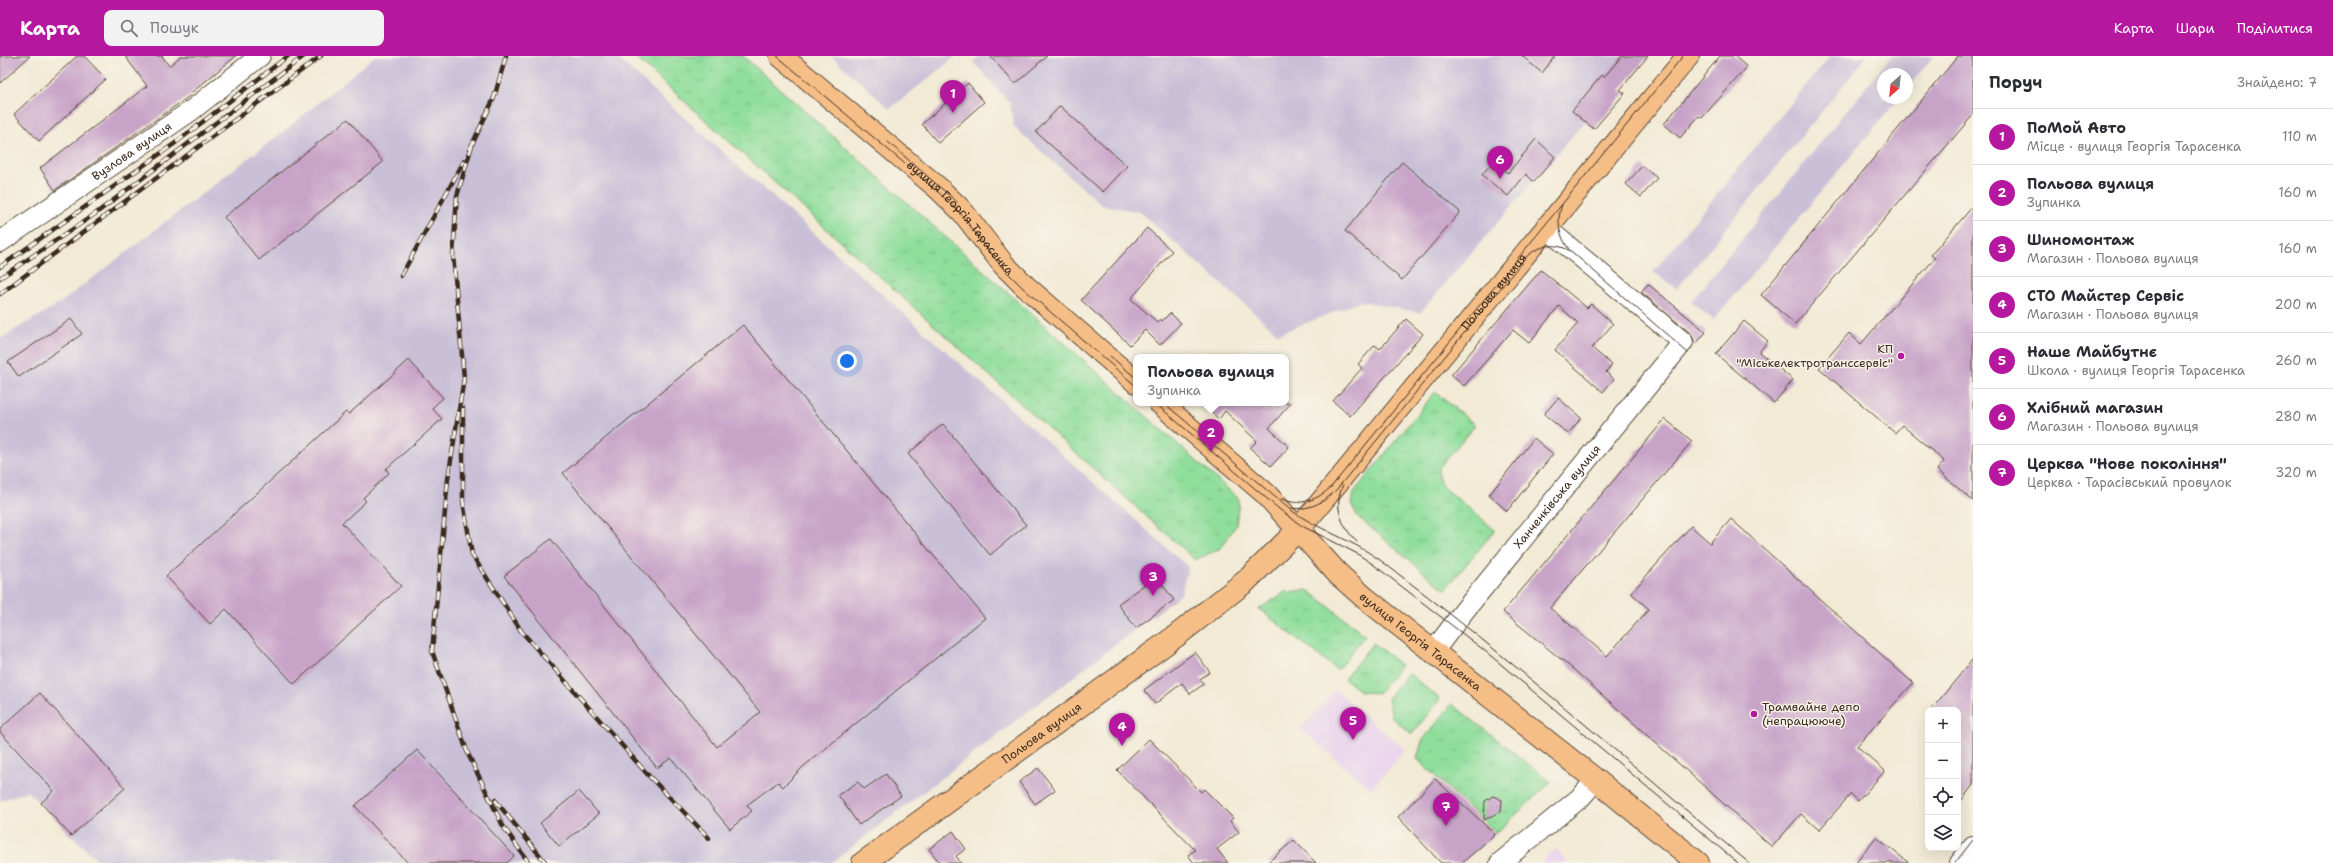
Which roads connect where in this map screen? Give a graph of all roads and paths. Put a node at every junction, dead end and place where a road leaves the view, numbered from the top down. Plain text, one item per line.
1 (260, 56) edge
2 (781, 56) edge
3 (1688, 56) edge
4 (1546, 228) junction
5 (0, 242) edge
6 (1133, 379) edge
7 (1163, 406) edge
8 (1299, 529) junction
9 (1433, 652) junction
10 (1596, 780) junction
11 (1973, 846) edge
12 (863, 863) edge
13 (1500, 863) edge
14 (1698, 863) edge
15 (1960, 863) edge

1 - 5 street, Вузлова вулиця
2 - 6 main road, вулиця Георгія Тарасенка
3 - 4 main road, Польова вулиця
4 - 8 main road, Польова вулиця
4 - 9 street, Ханченківська вулиця
7 - 8 main road, вулиця Георгія Тарасенка
8 - 9 main road, вулиця Георгія Тарасенка
8 - 12 main road, Польова вулиця
9 - 10 main road, вулиця Георгія Тарасенка
10 - 13 street
10 - 14 main road, вулиця Георгія Тарасенка
11 - 15 street

